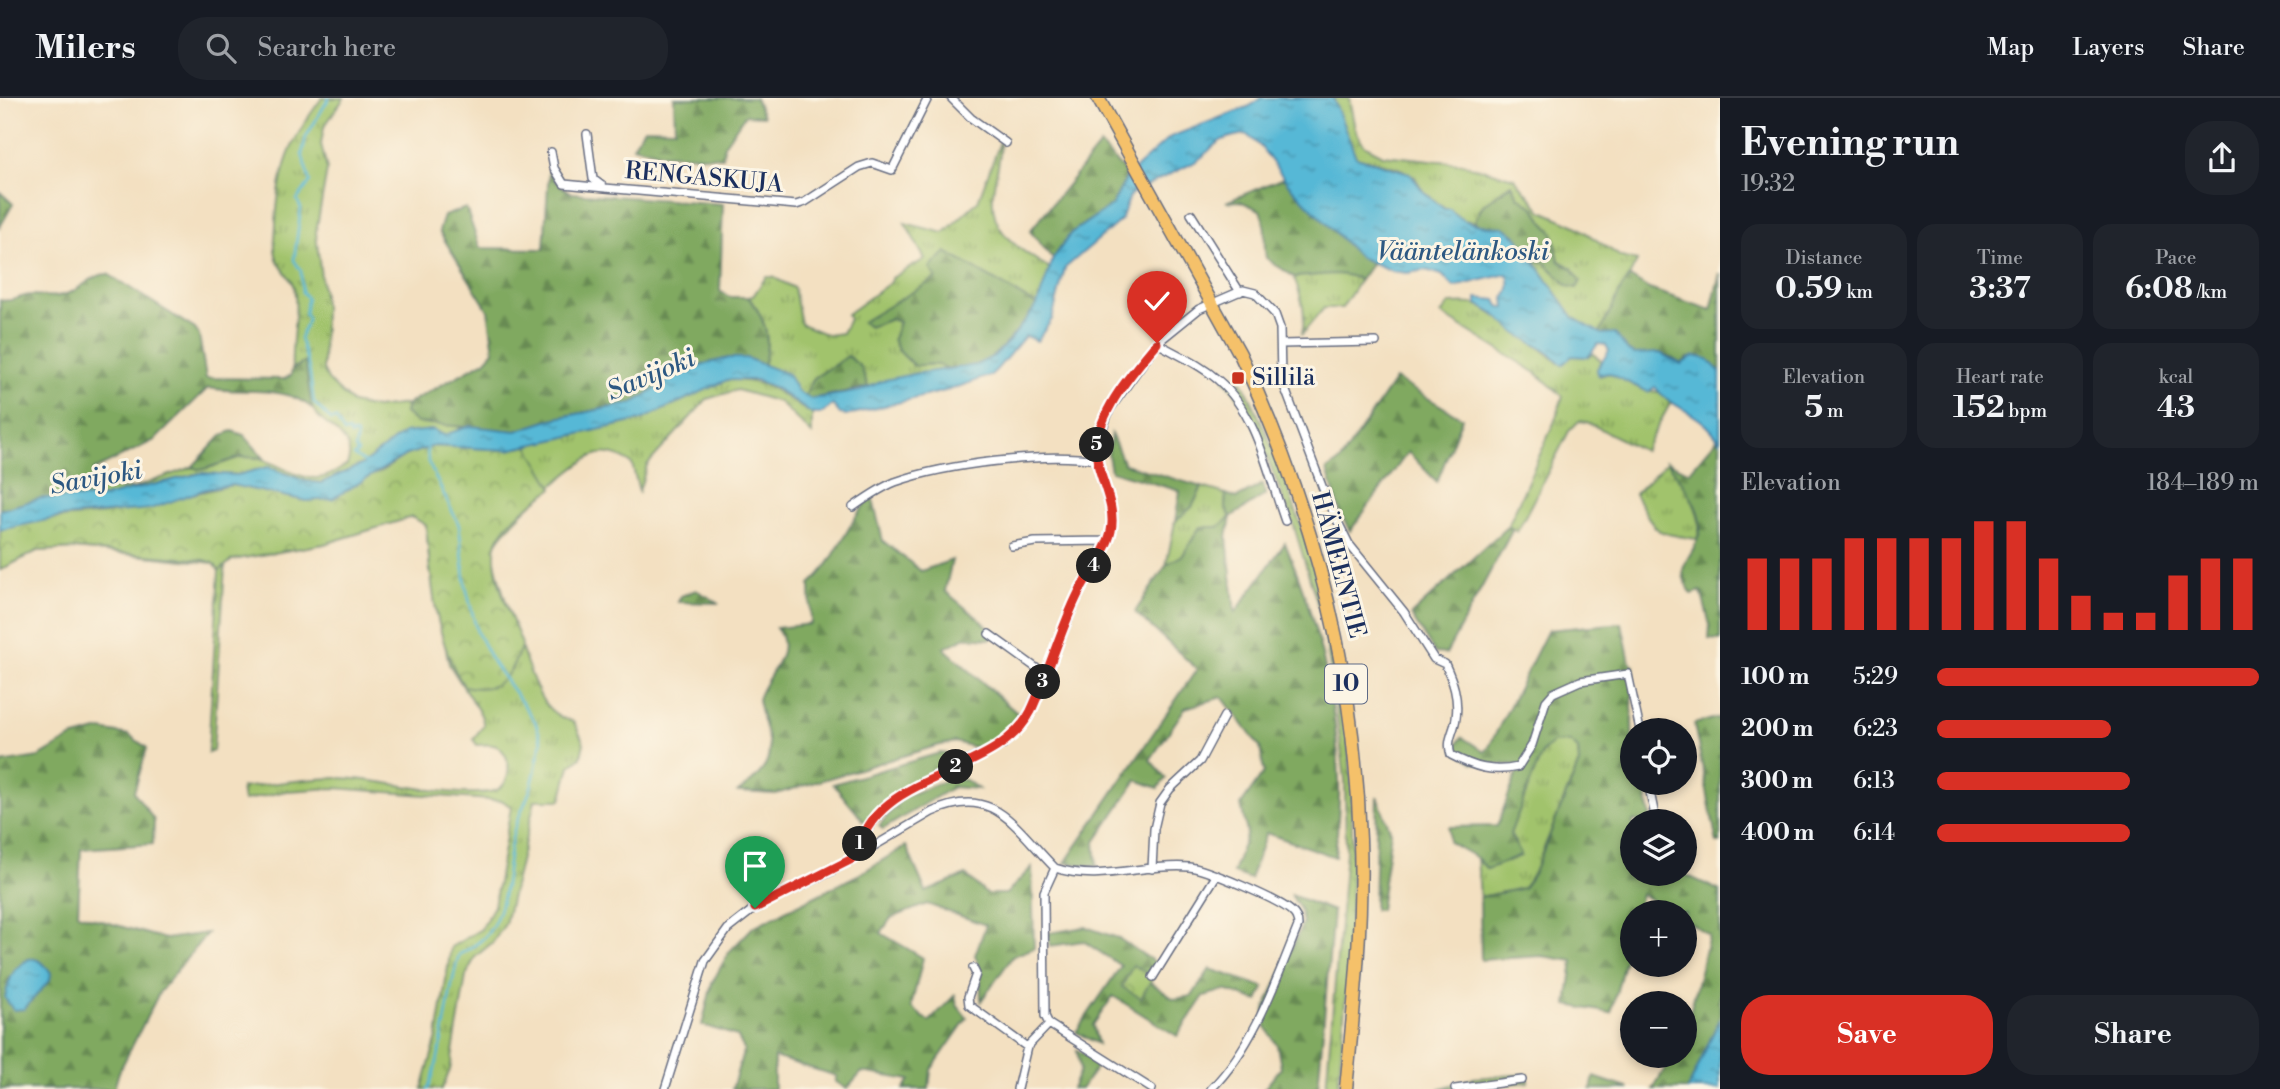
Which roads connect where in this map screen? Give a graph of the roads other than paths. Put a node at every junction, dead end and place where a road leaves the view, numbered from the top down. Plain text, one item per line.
1 (928, 98) edge
2 (951, 98) edge
3 (1097, 98) edge
4 (587, 134) dead end
5 (1006, 143) dead end
6 (551, 152) dead end
7 (606, 188) junction
8 (1191, 214) dead end
9 (1240, 292) junction
10 (1211, 302) junction
11 (1376, 342) dead end
12 (1157, 343) junction
13 (1281, 344) junction
14 (1097, 460) junction
15 (853, 507) dead end
16 (1285, 521) dead end
17 (1107, 541) junction
18 (1012, 546) dead end
19 (989, 634) dead end
20 (1046, 675) junction
21 (1224, 716) dead end
22 (1637, 718) edge
23 (858, 856) junction
24 (1055, 868) junction
25 (1152, 869) junction
26 (1216, 876) junction
27 (973, 968) dead end
28 (1153, 977) dead end
29 (1049, 1024) junction
30 (1027, 1047) junction
31 (1522, 1080) dead end
32 (665, 1089) edge
33 (1017, 1089) edge
34 (1152, 1089) edge
35 (1211, 1089) edge
36 (1346, 1089) edge
37 (1455, 1089) edge

1 - 7 street, RENGASKUJA
2 - 5 street
3 - 10 highway, HÄMEENTIE / 10
4 - 7 street, RENGASKUJA
6 - 7 street
8 - 9 street
9 - 10 street
9 - 13 street
10 - 12 street
10 - 36 highway, HÄMEENTIE / 10
11 - 13 street
12 - 14 street
12 - 16 street
13 - 22 street
14 - 15 street
14 - 17 street
17 - 18 street
17 - 20 street
19 - 20 street
20 - 23 street
21 - 25 street
23 - 24 street
23 - 32 street
24 - 25 street
24 - 29 street
25 - 26 street
26 - 28 street
26 - 35 street
27 - 30 street
29 - 30 street
29 - 34 street
30 - 33 street
31 - 37 street

